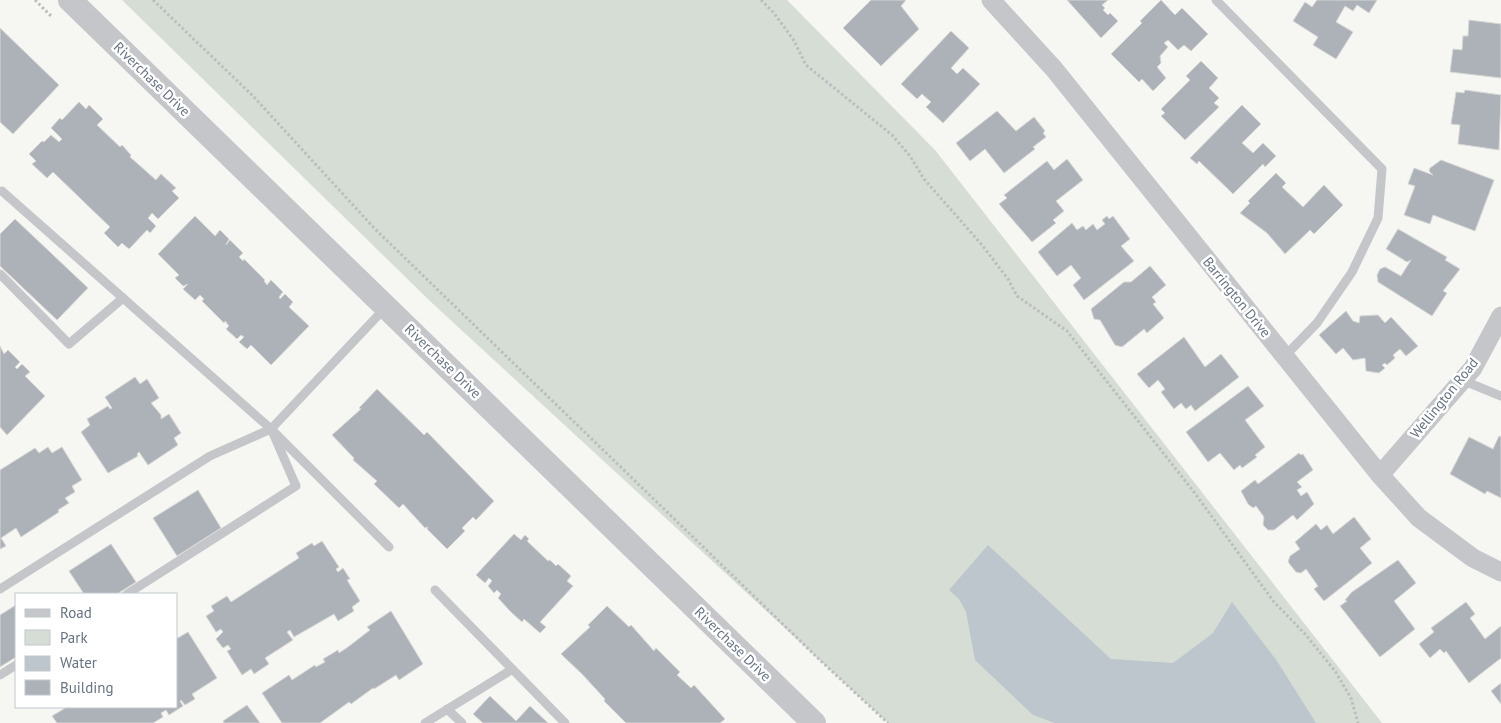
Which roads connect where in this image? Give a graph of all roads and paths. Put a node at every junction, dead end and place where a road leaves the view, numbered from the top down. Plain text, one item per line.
1 (70, 0) edge
2 (153, 0) edge
3 (761, 0) edge
4 (991, 0) edge
5 (1216, 0) edge
6 (1, 190) edge
7 (0, 274) edge
8 (123, 298) junction
9 (387, 306) junction
10 (1501, 316) edge
11 (1284, 356) junction
12 (1462, 380) junction
13 (1501, 396) edge
14 (271, 428) junction
15 (1380, 475) junction
16 (389, 546) dead end
17 (1501, 572) edge
18 (0, 590) edge
19 (436, 590) dead end
20 (128, 593) edge
21 (15, 665) edge
22 (511, 670) junction
23 (0, 675) edge
24 (448, 709) junction
25 (425, 723) edge
26 (462, 723) edge
27 (565, 723) edge
28 (814, 723) edge
29 (888, 723) edge
30 (1358, 723) edge

1 - 9 street, Riverchase Drive
2 - 29 path
3 - 30 path
4 - 11 street, Barrington Drive
5 - 11 lane
6 - 8 lane
7 - 8 lane
8 - 14 lane
9 - 14 lane
9 - 28 street, Riverchase Drive
10 - 12 street, Wellington Road
11 - 15 street, Barrington Drive
12 - 13 lane
12 - 15 street, Wellington Road
14 - 16 lane
14 - 18 lane
14 - 20 lane
15 - 17 street, Barrington Drive
19 - 22 lane
21 - 23 lane
22 - 24 lane
22 - 27 lane
24 - 25 lane
24 - 26 lane

